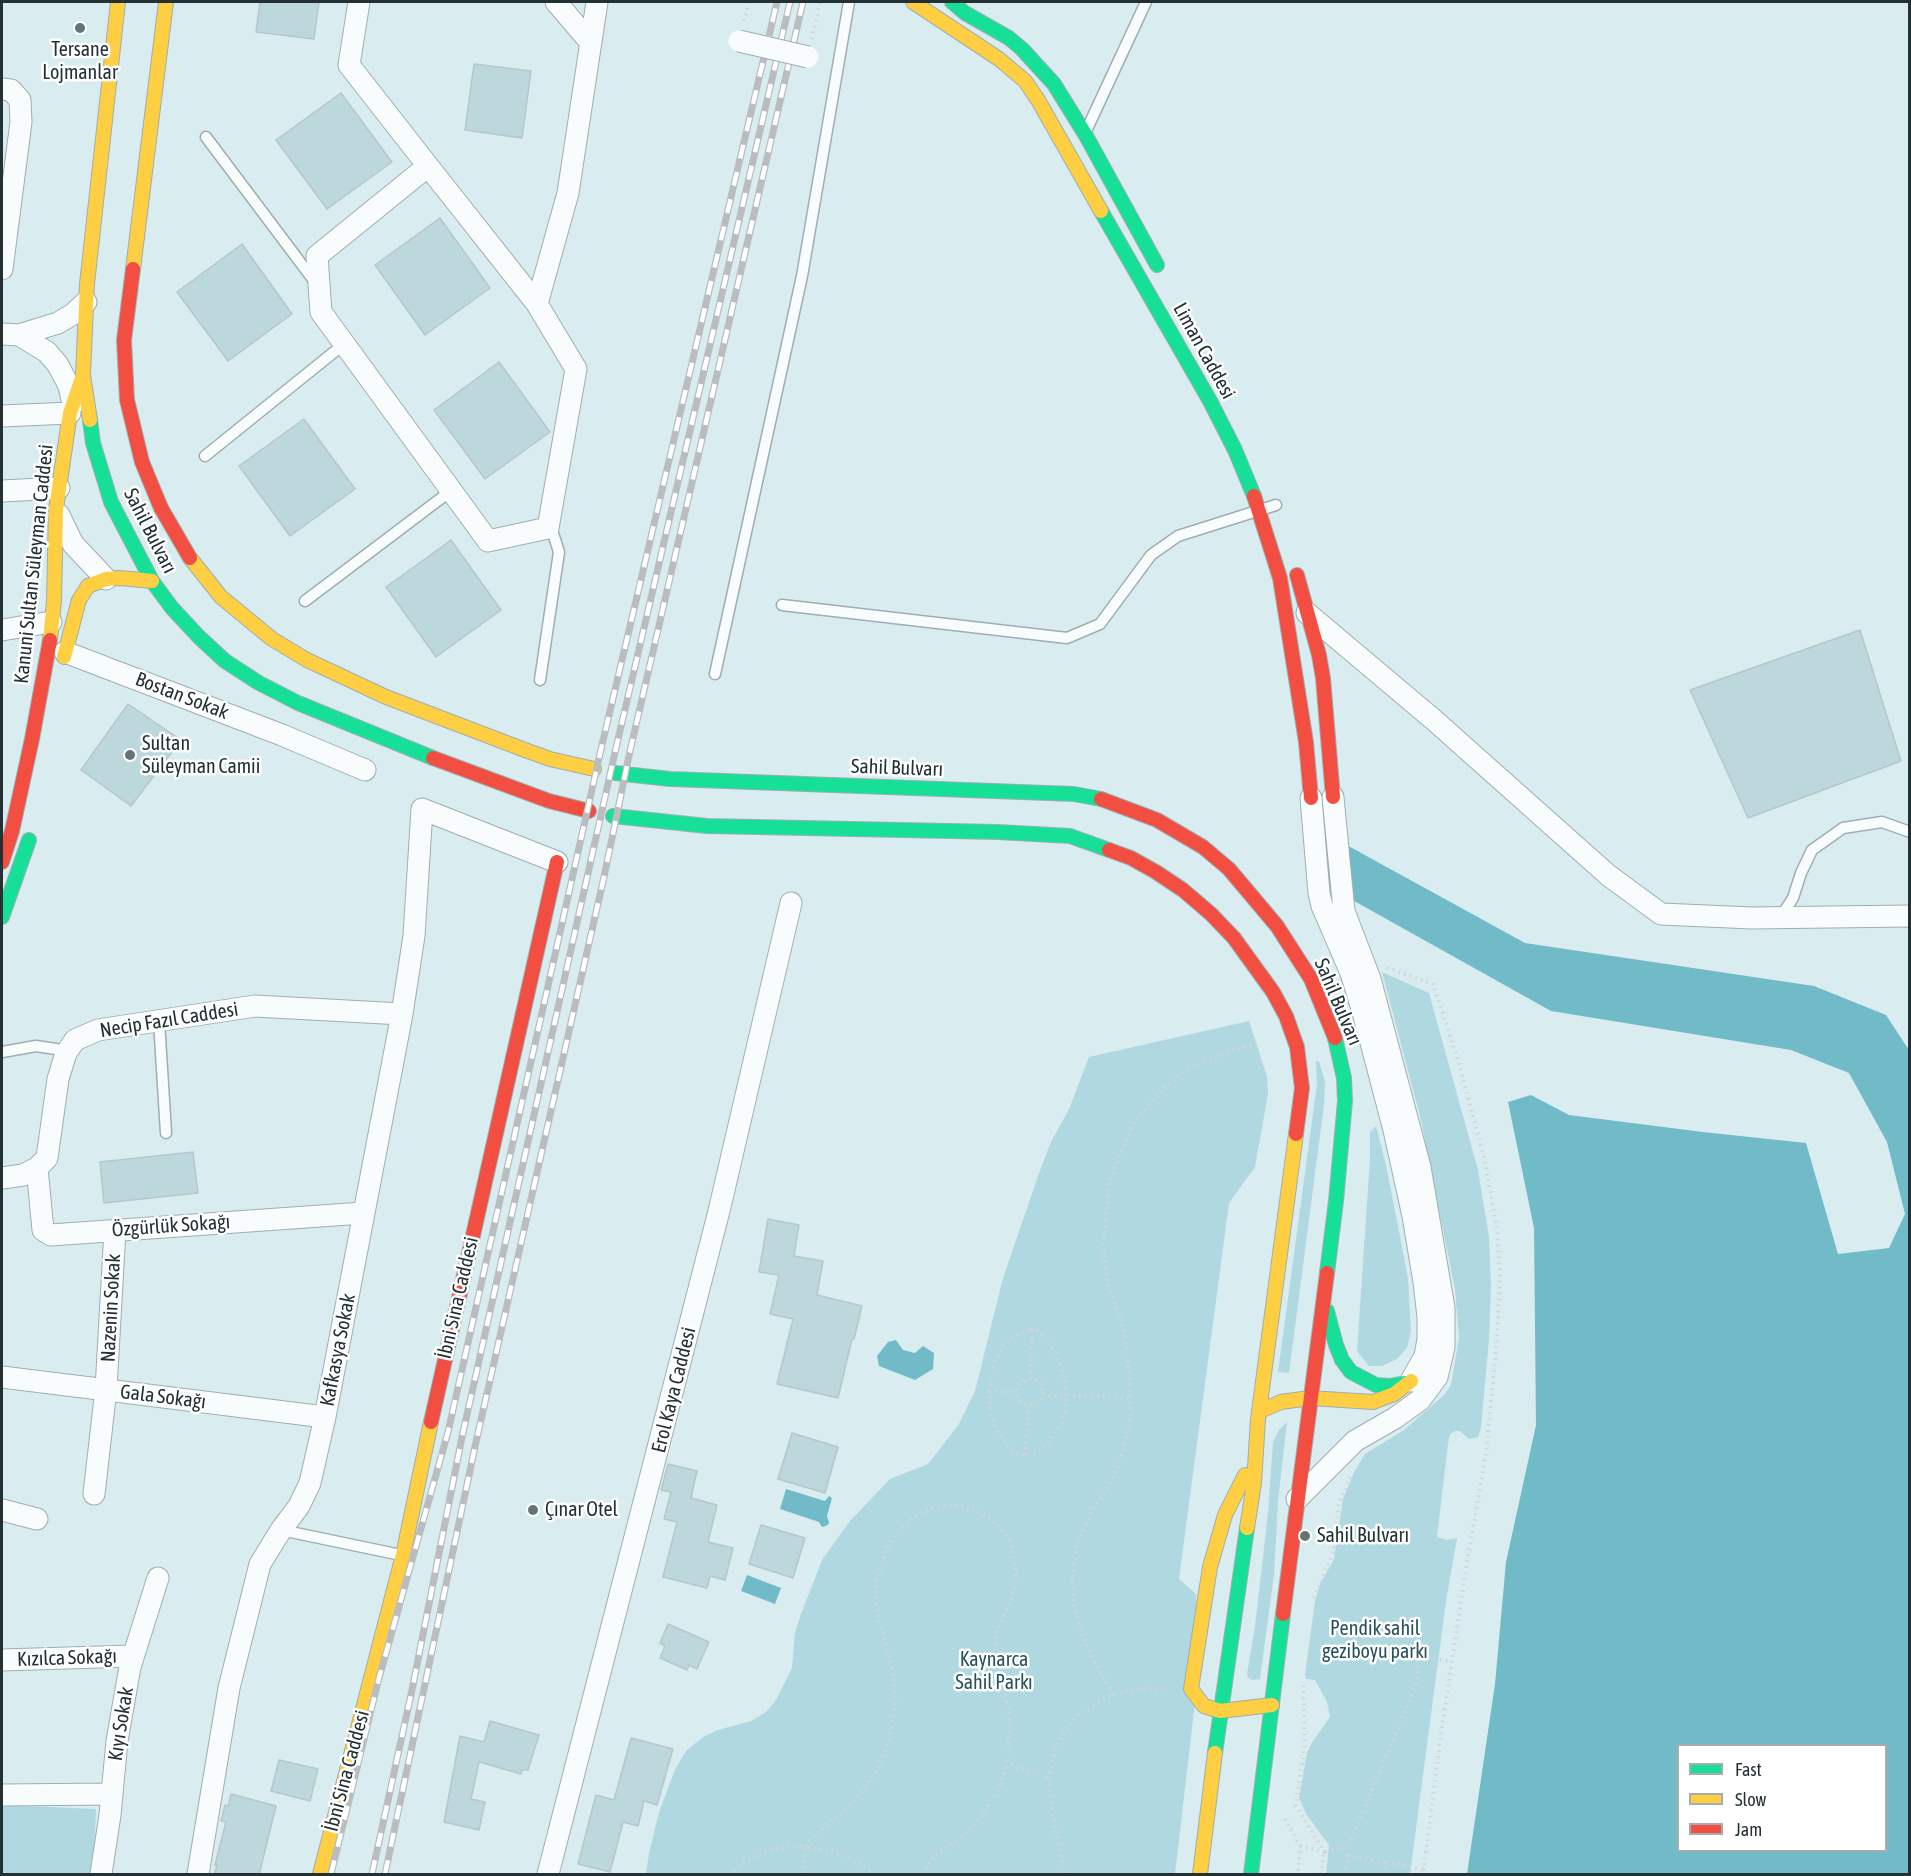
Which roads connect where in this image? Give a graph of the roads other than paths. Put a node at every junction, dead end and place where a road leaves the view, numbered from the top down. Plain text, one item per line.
1 (118, 2) edge
2 (166, 2) edge
3 (359, 2) edge
4 (556, 2) edge
5 (597, 2) edge
6 (849, 2) edge
7 (913, 2) edge
8 (952, 2) edge
9 (1146, 2) edge
10 (738, 41) dead end
11 (591, 43) junction
12 (808, 57) road end
13 (2, 89) edge
14 (206, 137) dead end
15 (1079, 147) junction
16 (428, 166) junction
17 (5, 214) edge
18 (2, 269) edge
19 (1161, 272) dead end
20 (319, 287) junction
21 (86, 302) junction
22 (537, 304) junction
23 (10, 335) edge
24 (344, 344) junction
25 (83, 375) junction
26 (72, 408) junction
27 (2, 416) edge
28 (205, 456) dead end
29 (59, 488) junction
30 (452, 490) junction
31 (2, 491) edge
32 (1276, 505) dead end
33 (56, 509) junction
34 (1260, 510) junction
35 (549, 521) junction
36 (1292, 557) dead end
37 (106, 579) junction
38 (152, 581) junction
39 (305, 601) dead end
40 (782, 605) dead end
41 (1306, 612) junction
42 (51, 622) junction
43 (2, 630) edge
44 (65, 652) junction
45 (62, 674) dead end
46 (715, 674) dead end
47 (540, 680) dead end
48 (594, 769) dead end
49 (365, 770) dead end
50 (615, 773) dead end
51 (1332, 796) joint
52 (1311, 798) joint
53 (422, 809) joint
54 (589, 811) dead end
55 (613, 816) dead end
56 (32, 830) dead end
57 (1910, 832) edge
58 (2, 861) edge
59 (557, 862) joint
60 (791, 903) dead end
61 (1910, 916) edge
62 (2, 917) edge
63 (1780, 918) junction
64 (402, 1014) junction
65 (159, 1021) junction
66 (2, 1052) edge
67 (66, 1053) junction
68 (166, 1133) dead end
69 (37, 1168) junction
70 (2, 1178) edge
71 (363, 1213) junction
72 (115, 1230) junction
73 (1324, 1299) junction
74 (2, 1377) edge
75 (1411, 1382) junction
76 (106, 1389) junction
77 (1311, 1398) junction
78 (1260, 1411) junction
79 (325, 1417) junction
80 (1257, 1449) junction
81 (94, 1494) dead end
82 (1297, 1500) junction
83 (2, 1510) edge
84 (37, 1519) dead end
85 (280, 1530) junction
86 (403, 1555) junction
87 (158, 1578) dead end
88 (133, 1656) junction
89 (2, 1660) edge
90 (1272, 1705) junction
91 (1220, 1711) junction
92 (111, 1794) junction
93 (2, 1795) edge
94 (101, 1875) edge
95 (198, 1875) edge
96 (321, 1875) edge
97 (548, 1875) edge
98 (1200, 1875) edge
99 (1251, 1875) edge

1 - 21 main road, Sahil Bulvarı
2 - 48 main road, Sahil Bulvarı
3 - 16 street
4 - 11 street
5 - 11 street
6 - 46 lane
7 - 15 main road, Liman Caddesi
8 - 15 main road, Liman Caddesi
9 - 15 lane
10 - 12 street, bridge
11 - 22 street
13 - 17 street
14 - 20 lane
15 - 19 main road, Liman Caddesi
15 - 34 main road, Liman Caddesi
16 - 20 street
16 - 22 street
17 - 18 street
20 - 24 street
21 - 23 street
21 - 25 main road, Sahil Bulvarı
22 - 35 street
23 - 26 street
24 - 28 lane
24 - 30 street
25 - 26 main road, Kanuni Sultan Süleyman Caddesi
25 - 38 main road, Sahil Bulvarı
26 - 27 street
26 - 29 main road, Kanuni Sultan Süleyman Caddesi
29 - 31 street
29 - 33 main road, Kanuni Sultan Süleyman Caddesi
30 - 35 street
30 - 39 lane
32 - 34 lane
33 - 37 street
33 - 42 main road, Kanuni Sultan Süleyman Caddesi
34 - 40 lane
34 - 52 main road, Liman Caddesi
35 - 47 lane
36 - 41 main road
37 - 38 main road
37 - 44 main road, Kanuni Sultan Süleyman Caddesi
38 - 54 main road, Sahil Bulvarı
41 - 51 main road
41 - 63 street
42 - 43 street
42 - 58 main road, Kanuni Sultan Süleyman Caddesi
44 - 45 main road, Kanuni Sultan Süleyman Caddesi
44 - 49 street, Bostan Sokak
50 - 73 main road, Sahil Bulvarı
51 - 82 street
52 - 75 street
53 - 59 street, İbni Sina Caddesi
53 - 64 street, Kafkasya Sokak
55 - 78 main road
56 - 62 main road
57 - 63 lane
59 - 86 main road, İbni Sina Caddesi
60 - 97 street, Erol Kaya Caddesi
61 - 63 street
64 - 65 street, Necip Fazıl Caddesi
64 - 71 street, Kafkasya Sokak
65 - 67 street, Necip Fazıl Caddesi
65 - 68 lane
66 - 67 lane
67 - 69 street
69 - 70 street
69 - 72 street, Özgürlük Sokağı
71 - 72 street, Özgürlük Sokağı
71 - 79 street, Kafkasya Sokak
72 - 76 street, Nazenin Sokak
73 - 75 main road
73 - 77 main road, Sahil Bulvarı
74 - 76 street, Gala Sokağı
75 - 77 main road
76 - 79 street, Gala Sokağı
76 - 81 street, Nazenin Sokak
77 - 78 main road
77 - 82 main road, Sahil Bulvarı
78 - 80 main road
79 - 85 street, Kafkasya Sokak
80 - 91 main road
80 - 91 main road
82 - 90 main road, Sahil Bulvarı
83 - 84 street
85 - 86 lane
85 - 95 street, Kafkasya Sokak
86 - 96 main road, İbni Sina Caddesi
87 - 88 street, Kıyı Sokak
88 - 89 street, Kızılca Sokağı
88 - 92 street, Kıyı Sokak
90 - 91 main road
90 - 99 main road, Sahil Bulvarı
91 - 98 main road
92 - 93 street
92 - 94 street, Kıyı Sokak

